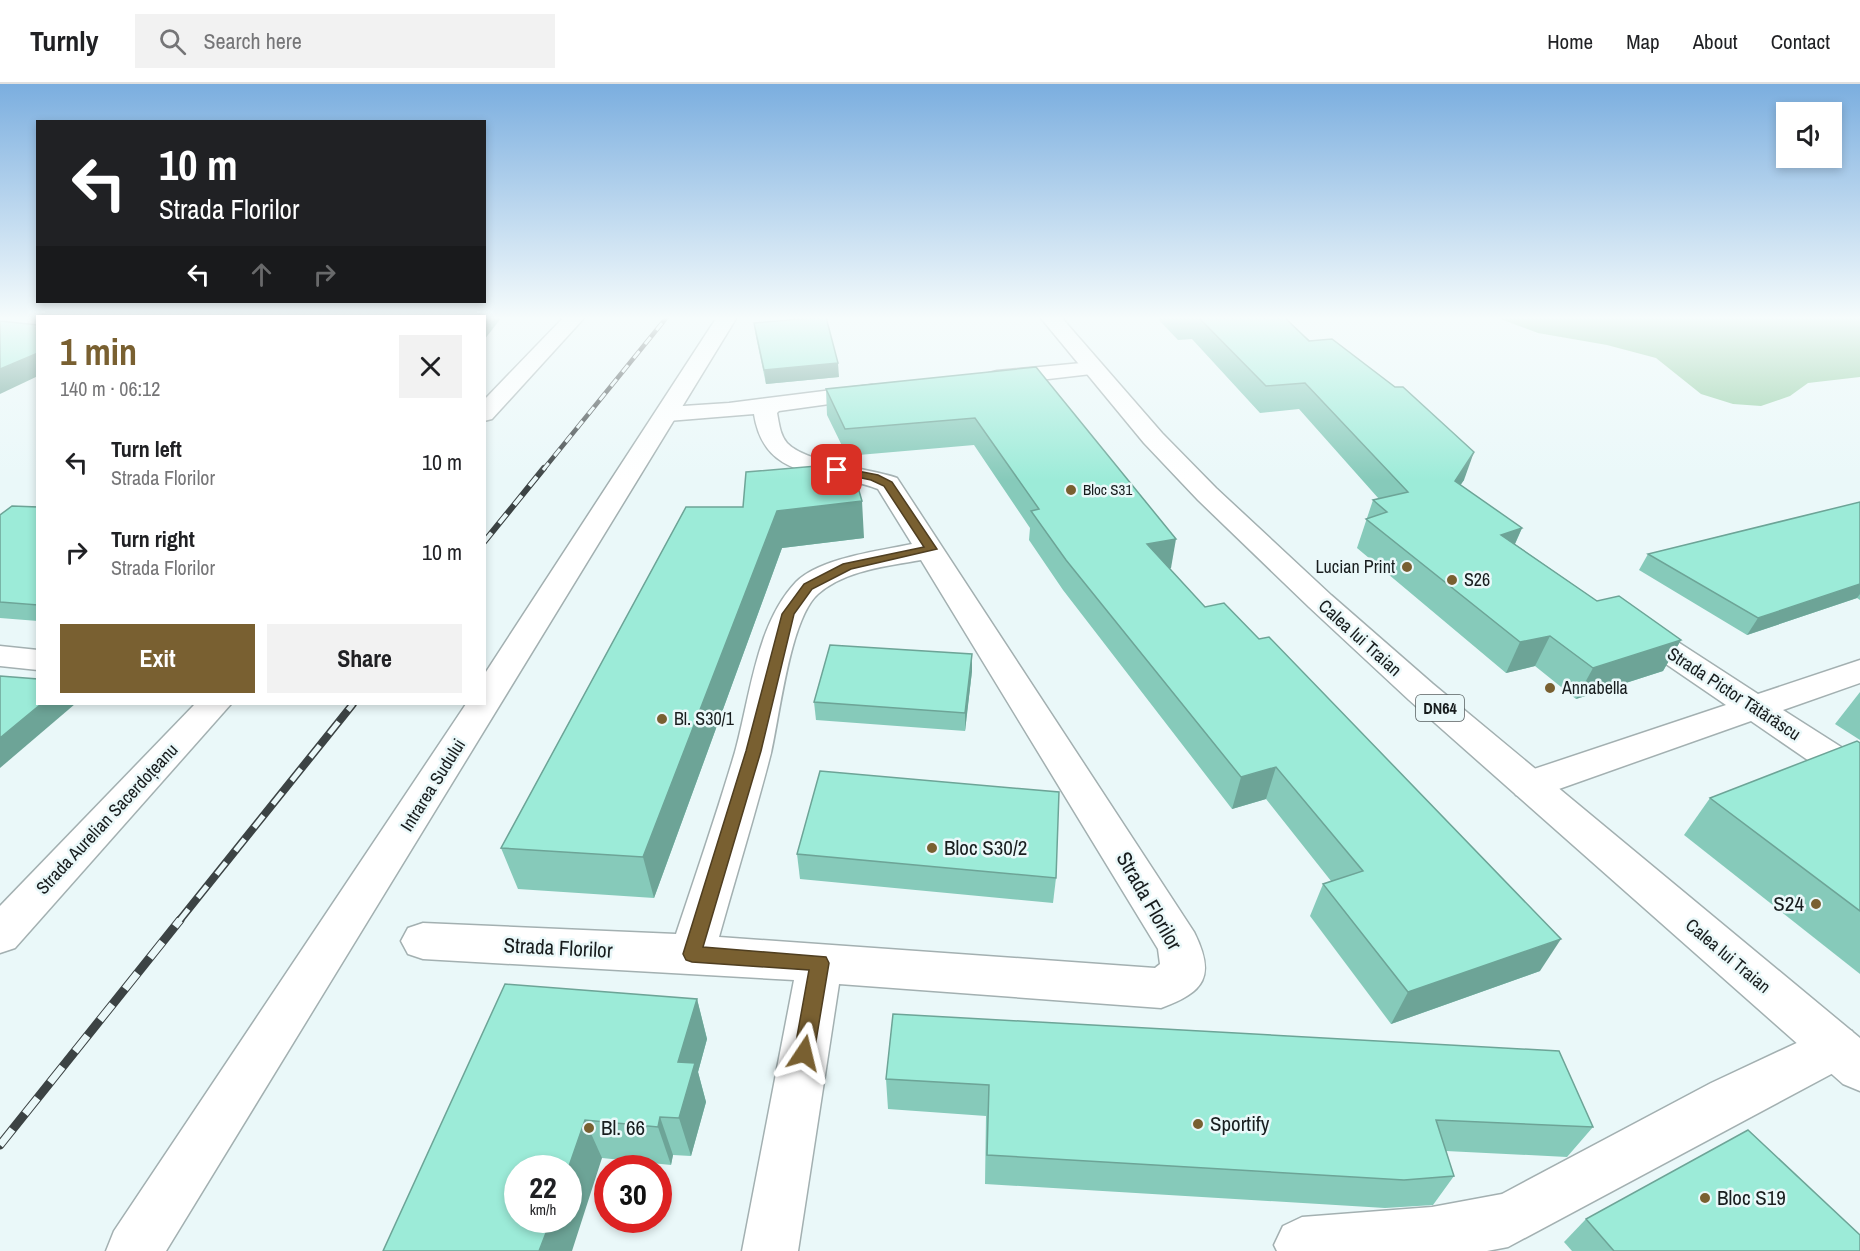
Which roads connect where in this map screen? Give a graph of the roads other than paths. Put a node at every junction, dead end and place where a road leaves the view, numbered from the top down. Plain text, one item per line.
1 (524, 371) edge
2 (694, 371) edge
3 (1060, 371) edge
4 (1095, 371) edge
5 (973, 381) edge
6 (890, 390) edge
7 (772, 405) junction
8 (486, 412) edge
9 (668, 414) junction
10 (931, 549) junction
11 (1616, 616) edge
12 (0, 656) edge
13 (36, 660) edge
14 (1860, 671) edge
15 (486, 699) edge
16 (213, 705) edge
17 (482, 705) edge
18 (1753, 707) junction
19 (1860, 777) edge
20 (1529, 785) junction
21 (0, 934) edge
22 (423, 941) dead end
23 (692, 954) junction
24 (820, 963) junction
25 (1848, 1058) edge
26 (1302, 1245) dead end
27 (134, 1251) edge
28 (770, 1251) edge

1 - 8 street
2 - 9 street, Intrarea Sudului
3 - 5 street
4 - 20 street, Calea lui Traian / DN64
6 - 7 street
7 - 9 street
7 - 10 street, Strada Florilor
9 - 15 street, Intrarea Sudului
10 - 23 street
10 - 24 street, Strada Florilor
11 - 18 street, Strada Pictor Tătărăscu
12 - 13 street
14 - 18 street
16 - 21 street, Strada Aurelian Sacerdoțeanu
17 - 27 street, Intrarea Sudului
18 - 19 street, Strada Pictor Tătărăscu
18 - 20 street
20 - 25 street, Calea lui Traian / DN64
22 - 23 street, Strada Florilor
23 - 24 street, Strada Florilor
24 - 28 street
25 - 26 street, Calea lui Traian

